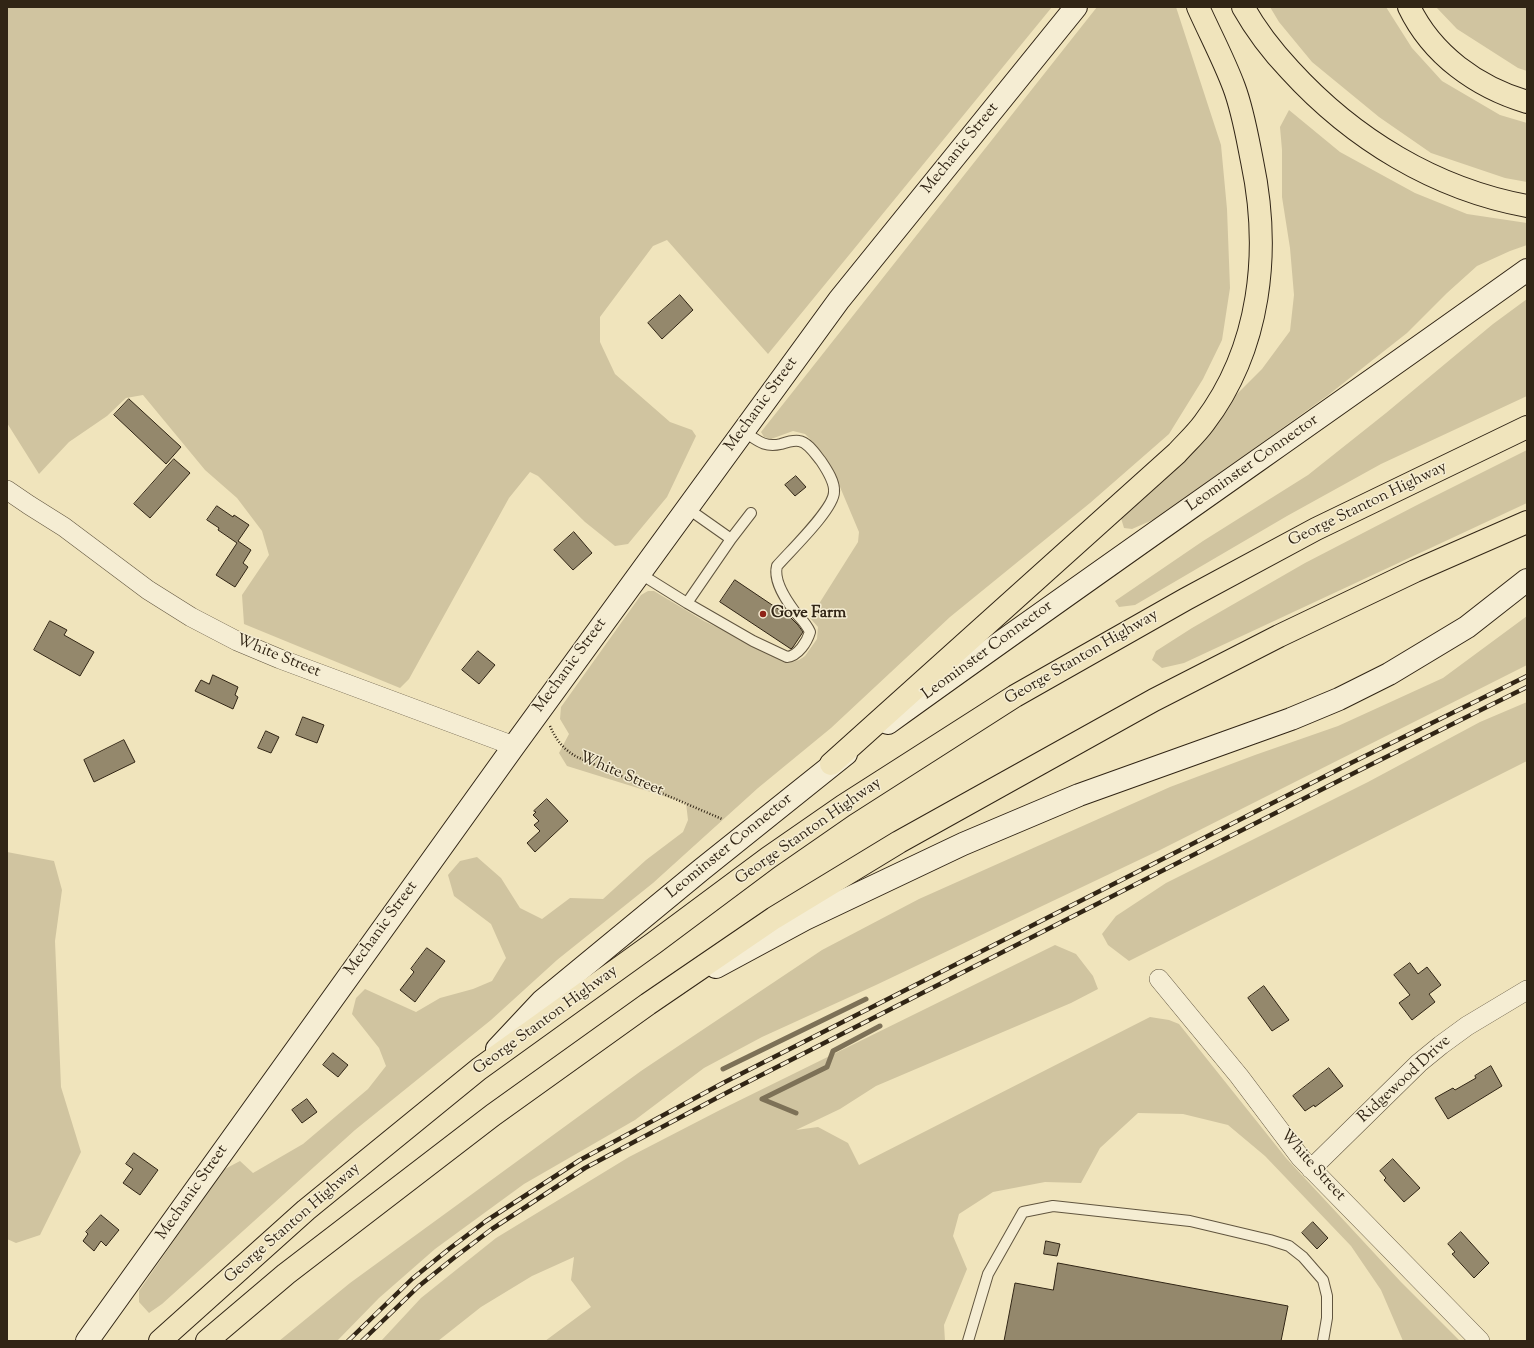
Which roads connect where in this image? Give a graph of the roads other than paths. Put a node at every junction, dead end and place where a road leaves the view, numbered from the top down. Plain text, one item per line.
1 (1076, 7) edge
2 (1198, 7) edge
3 (1243, 7) edge
4 (1409, 7) edge
5 (1527, 102) edge
6 (1527, 206) edge
7 (1527, 270) edge
8 (1527, 427) edge
9 (743, 431) junction
10 (7, 490) edge
11 (687, 508) junction
12 (751, 513) dead end
13 (1527, 522) edge
14 (731, 539) junction
15 (639, 573) junction
16 (1527, 580) edge
17 (687, 603) junction
18 (514, 746) junction
19 (831, 764) junction
20 (1159, 979) dead end
21 (1527, 990) edge
22 (648, 1004) junction
23 (479, 1069) junction
24 (1310, 1169) junction
25 (229, 1323) junction
26 (87, 1341) edge
27 (160, 1341) edge
28 (208, 1341) edge
29 (212, 1341) edge
30 (968, 1341) edge
31 (1323, 1341) edge
32 (1480, 1341) edge

1 - 9 main road, Mechanic Street
2 - 19 highway
3 - 6 highway
4 - 5 highway
7 - 19 main road, Leominster Connector
8 - 23 highway, George Stanton Highway
9 - 11 main road, Mechanic Street
9 - 17 lane
10 - 18 street, White Street
11 - 14 lane
11 - 15 main road, Mechanic Street
12 - 14 lane
13 - 22 highway, George Stanton Highway
14 - 17 lane
15 - 17 lane
15 - 18 main road, Mechanic Street
16 - 22 main road
18 - 26 main road, Mechanic Street
19 - 23 main road, Leominster Connector
20 - 24 street, White Street
21 - 24 street, Ridgewood Drive
22 - 25 highway, George Stanton Highway
23 - 27 highway, George Stanton Highway
24 - 32 street, White Street
25 - 28 highway, George Stanton Highway
25 - 29 highway
30 - 31 lane

